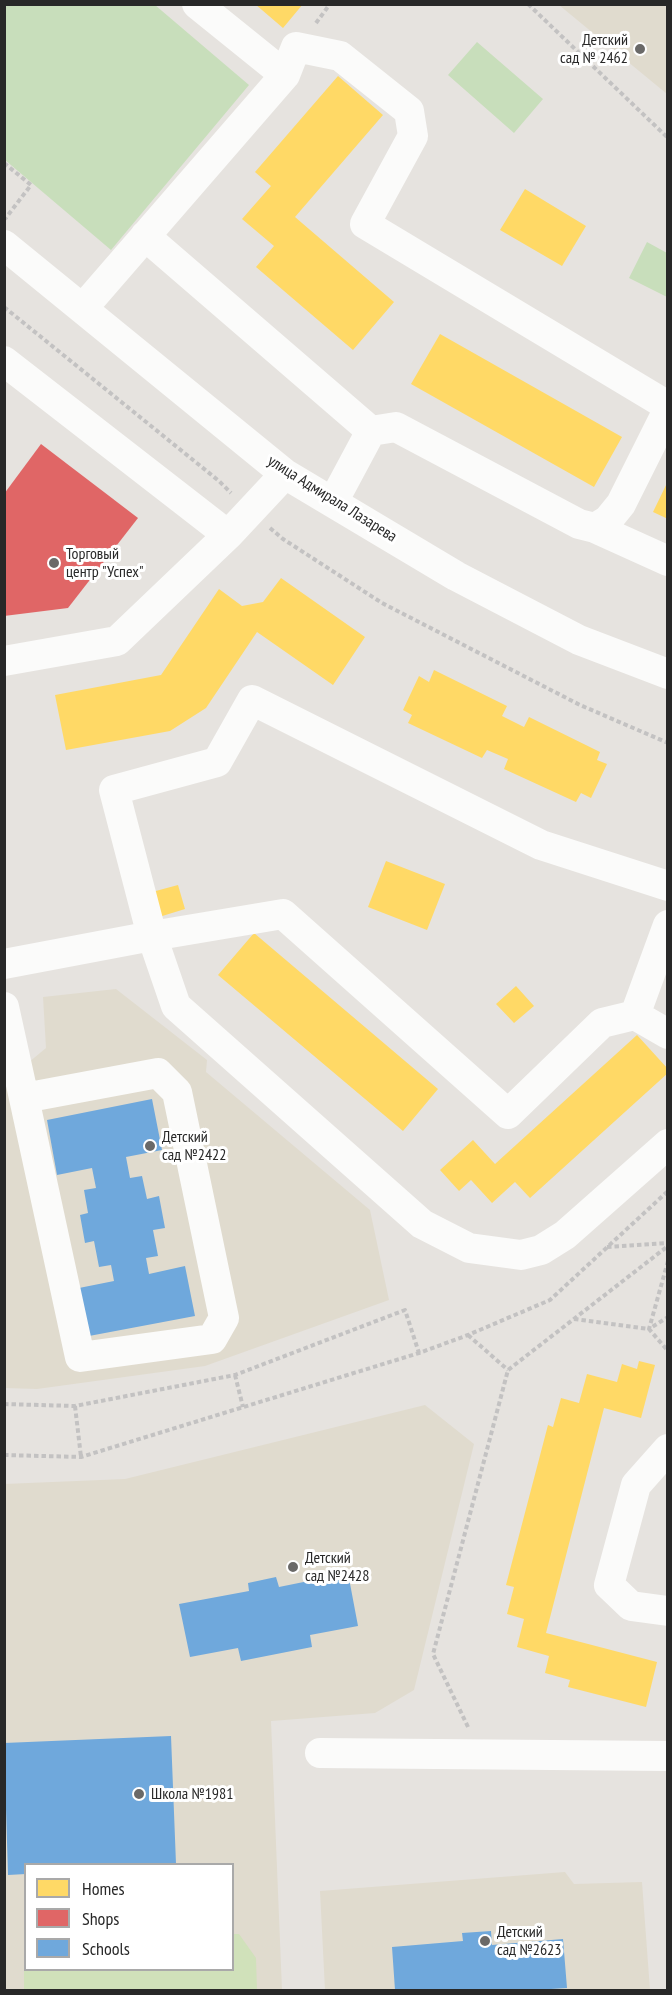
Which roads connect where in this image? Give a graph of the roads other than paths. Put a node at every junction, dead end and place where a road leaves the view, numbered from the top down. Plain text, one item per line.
1 (197, 4) edge
2 (285, 75) junction
3 (145, 236) junction
4 (4, 244) edge
5 (83, 308) junction
6 (4, 361) edge
7 (668, 408) edge
8 (371, 431) junction
9 (285, 474) junction
10 (333, 502) junction
11 (595, 528) junction
12 (228, 535) junction
13 (668, 561) edge
14 (4, 662) edge
15 (668, 674) edge
16 (668, 886) edge
17 (668, 925) edge
18 (152, 936) junction
19 (4, 964) edge
20 (4, 1007) edge
21 (634, 1015) junction
22 (668, 1034) edge
23 (24, 1098) junction
24 (668, 1144) edge
25 (668, 1449) edge
26 (668, 1611) edge
27 (320, 1753) dead end
28 (668, 1756) edge

1 - 2 street
2 - 3 street
2 - 7 street
3 - 5 street
3 - 8 street
4 - 5 street, улица Адмирала Лазарева
5 - 9 street, улица Адмирала Лазарева
6 - 12 street
7 - 11 street
8 - 10 street
8 - 11 street
9 - 10 street, улица Адмирала Лазарева
9 - 12 street
10 - 15 street, улица Адмирала Лазарева
11 - 13 street
12 - 14 street
16 - 18 street
17 - 21 street
18 - 19 street
18 - 21 street
18 - 24 street
20 - 23 street
21 - 22 street
23 - 23 street
25 - 26 street
27 - 28 street

